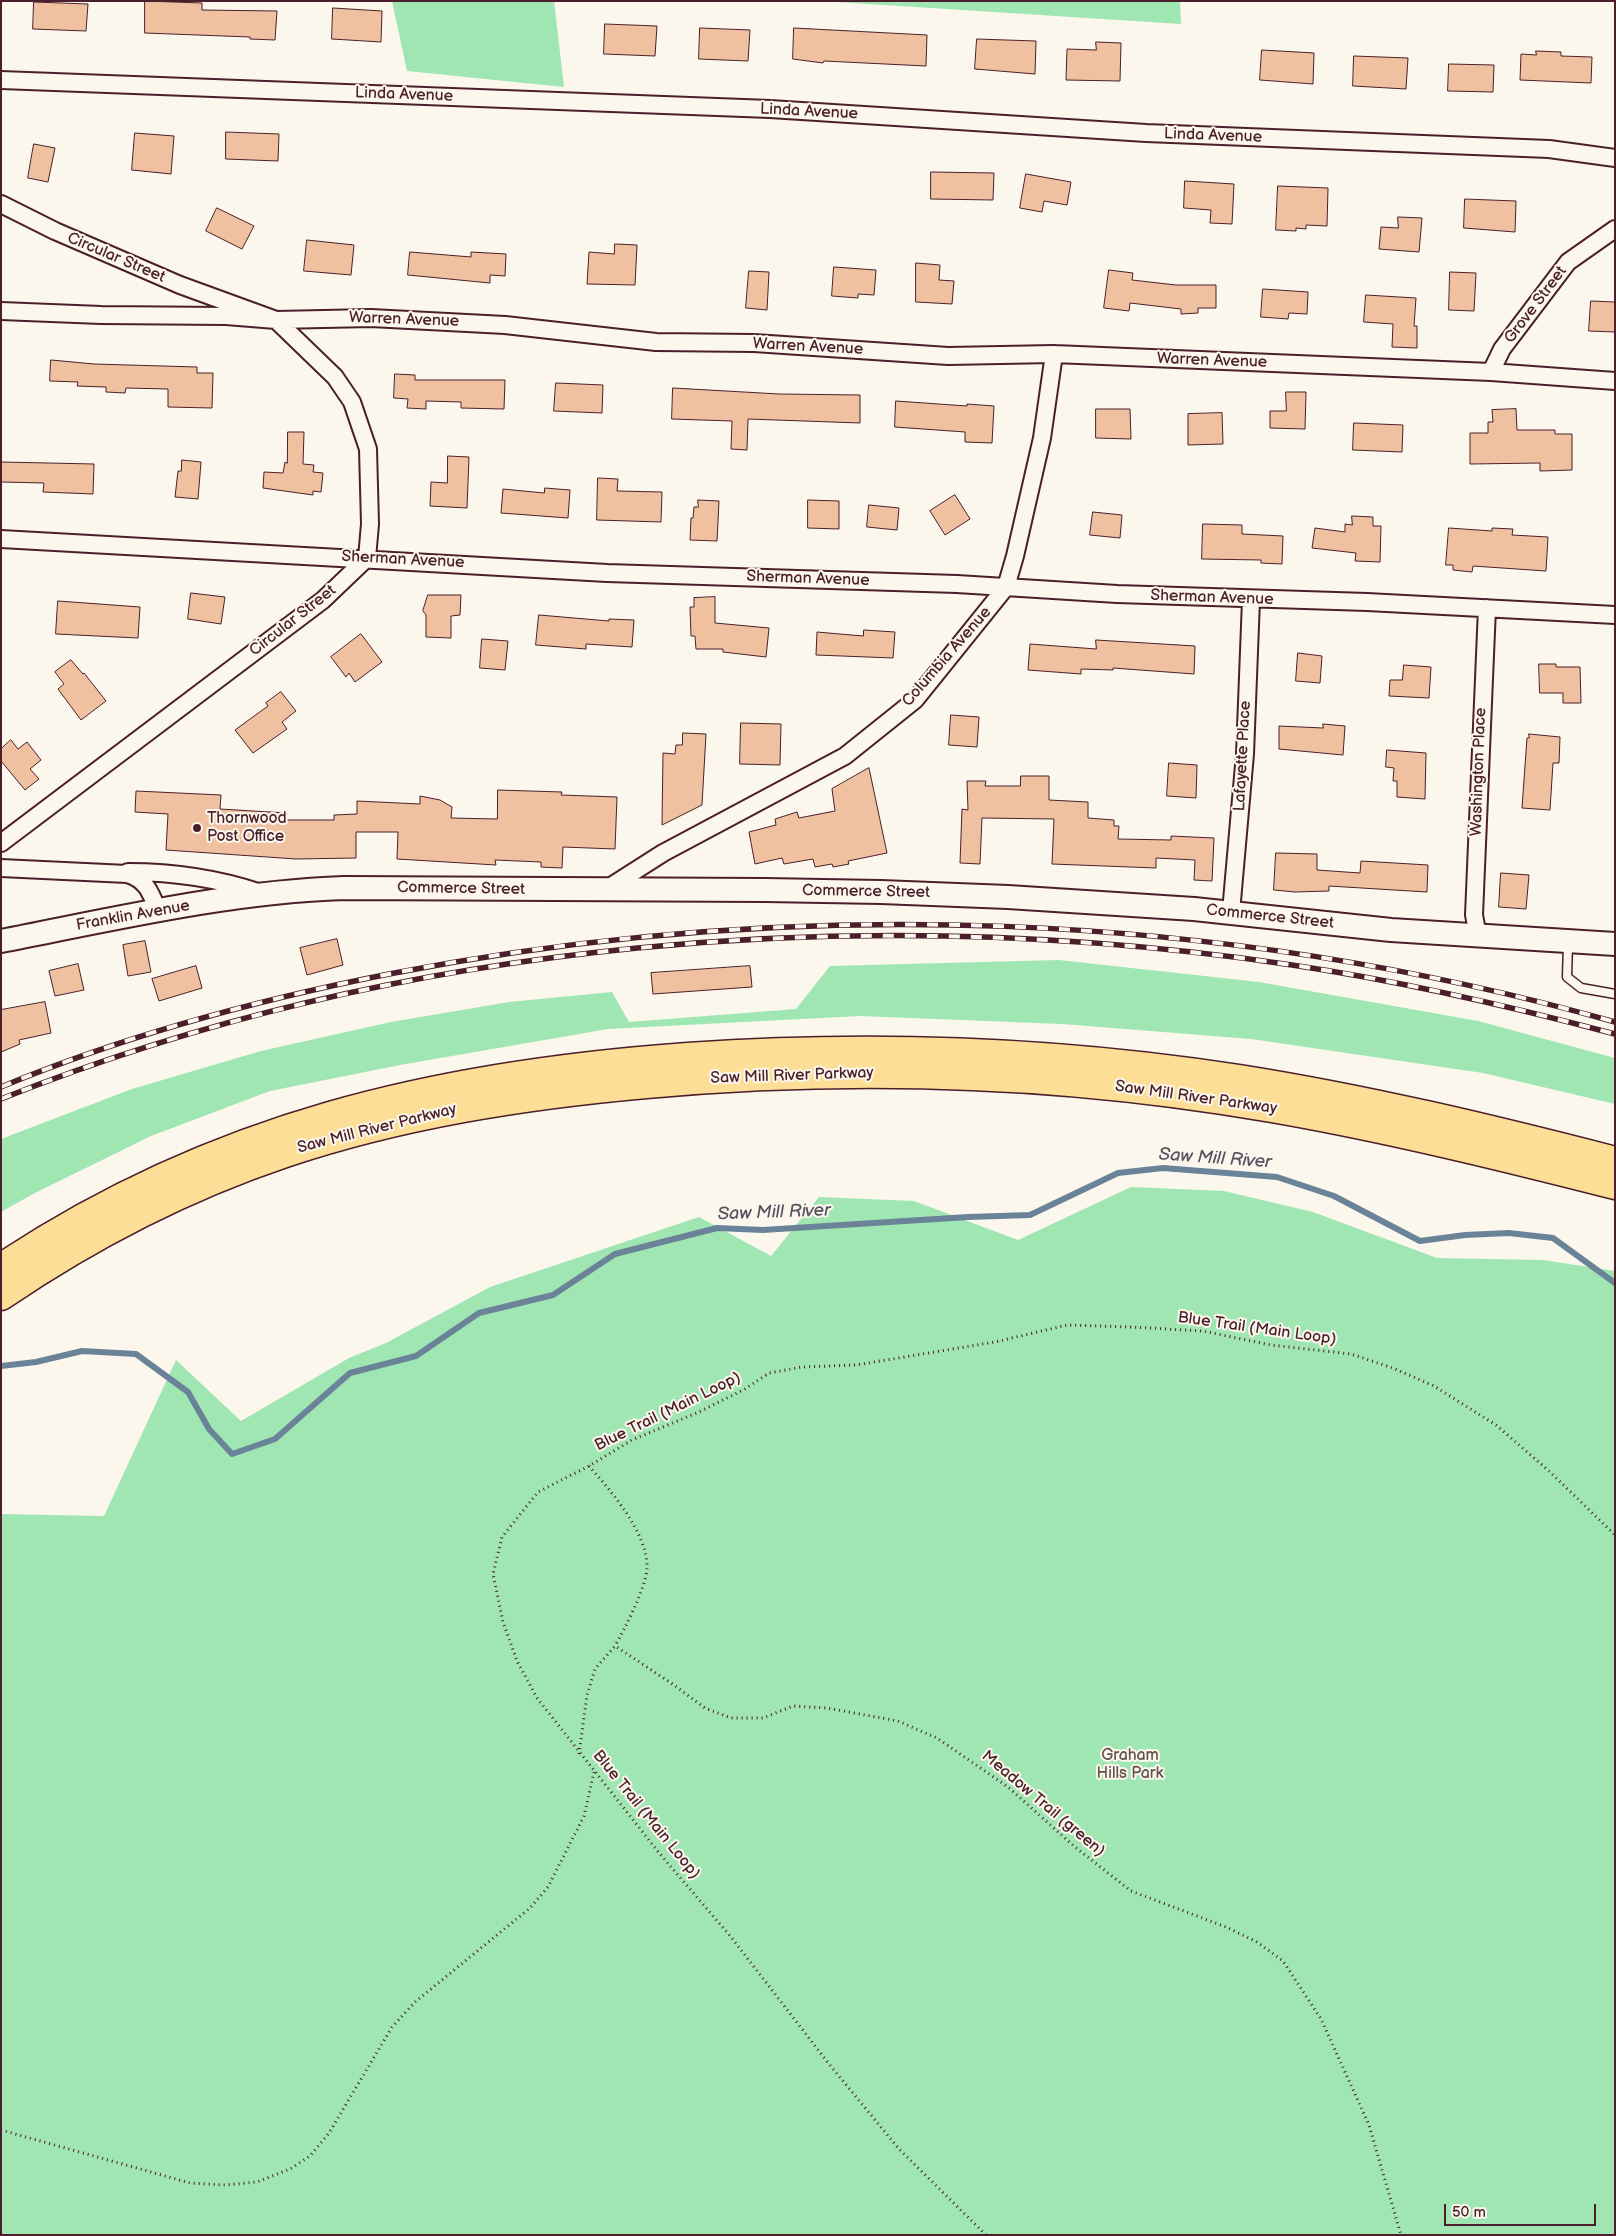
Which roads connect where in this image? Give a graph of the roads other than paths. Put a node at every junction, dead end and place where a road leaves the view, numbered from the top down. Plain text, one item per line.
1 (1, 80) edge
2 (1615, 158) edge
3 (1, 204) edge
4 (1615, 229) edge
5 (1, 311) edge
6 (276, 320) junction
7 (1054, 354) junction
8 (1491, 372) junction
9 (1615, 381) edge
10 (1, 539) edge
11 (367, 558) junction
12 (1006, 587) junction
13 (1250, 600) junction
14 (1486, 608) junction
15 (1615, 615) edge
16 (1, 843) edge
17 (1, 868) edge
18 (117, 872) junction
19 (603, 891) junction
20 (266, 894) junction
21 (158, 910) junction
22 (1231, 912) junction
23 (1478, 936) junction
24 (1568, 940) junction
25 (1, 941) edge
26 (1615, 944) edge
27 (1615, 994) edge
28 (1615, 1161) edge
29 (1615, 1185) edge
30 (1, 1268) edge
31 (1, 1296) edge

1 - 2 street, Linda Avenue
3 - 6 street, Circular Street
4 - 8 street, Grove Street
5 - 6 street, Warren Avenue
6 - 7 street, Warren Avenue
6 - 11 street, Circular Street
7 - 8 street, Warren Avenue
7 - 12 street, Columbia Avenue
8 - 9 street, Warren Avenue
10 - 11 street, Sherman Avenue
11 - 12 street, Sherman Avenue
11 - 16 street, Circular Street
12 - 13 street, Sherman Avenue
12 - 19 street, Columbia Avenue
13 - 14 street, Sherman Avenue
13 - 22 street, Lafayette Place
14 - 15 street, Sherman Avenue
14 - 23 street, Washington Place
17 - 18 street, Commerce Street
18 - 20 street, Commerce Street
18 - 21 street, Commerce Street
19 - 20 main road, Commerce Street
19 - 22 main road, Commerce Street
20 - 21 main road, Franklin Avenue
21 - 25 main road, Franklin Avenue
22 - 23 main road, Commerce Street
23 - 24 main road, Commerce Street
24 - 26 main road, Commerce Street
24 - 27 lane
28 - 30 highway, Saw Mill River Parkway
29 - 31 highway, Saw Mill River Parkway

